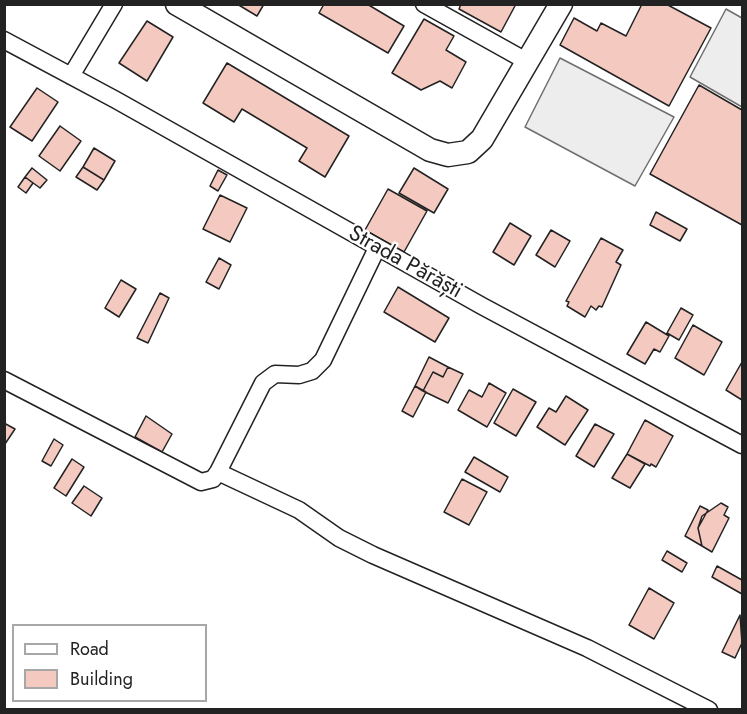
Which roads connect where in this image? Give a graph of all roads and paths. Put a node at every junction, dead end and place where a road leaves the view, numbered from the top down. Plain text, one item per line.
1 (114, 4) edge
2 (177, 4) edge
3 (424, 4) edge
4 (561, 4) edge
5 (4, 40) edge
6 (528, 62) junction
7 (70, 76) junction
8 (376, 248) junction
9 (4, 380) edge
10 (742, 446) edge
11 (218, 472) junction
12 (709, 710) edge

1 - 7 street
2 - 6 street
3 - 6 street
4 - 6 street
5 - 7 street, Strada Părăști
7 - 8 street, Strada Părăști
8 - 10 street, Strada Părăști
8 - 11 street
9 - 11 street
11 - 12 street

